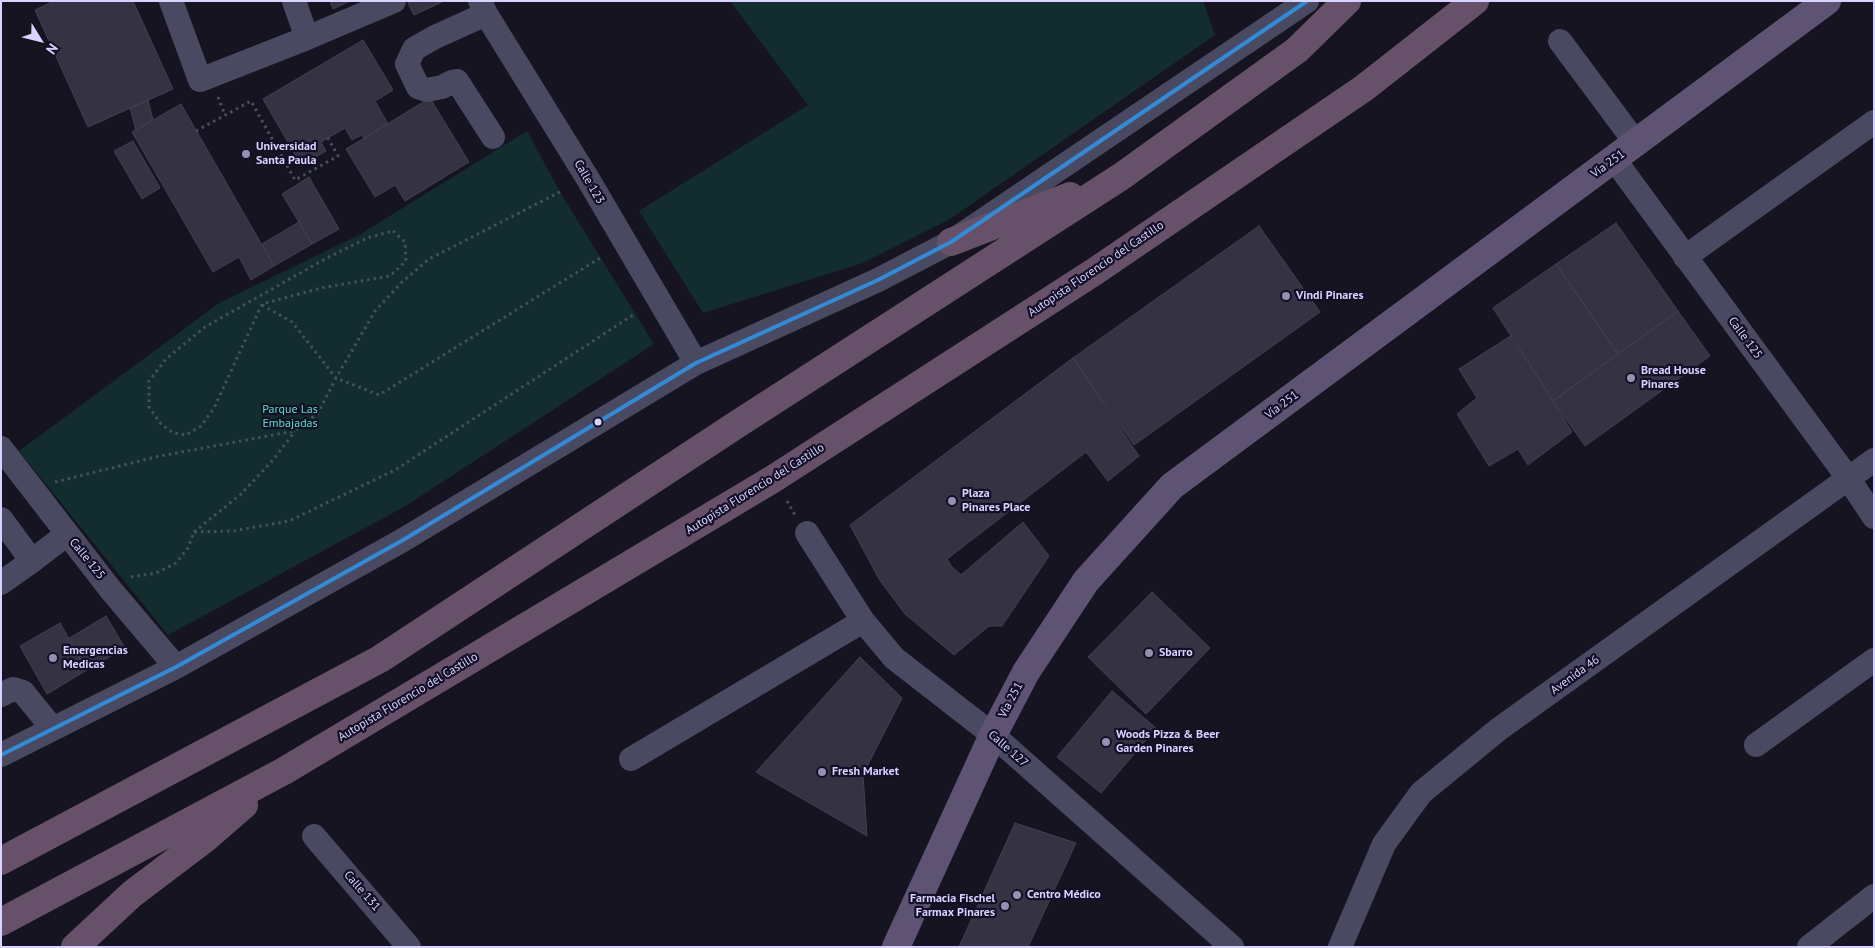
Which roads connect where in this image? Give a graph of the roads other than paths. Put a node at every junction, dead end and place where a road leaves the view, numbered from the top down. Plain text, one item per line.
1 (171, 1) edge
2 (294, 1) edge
3 (394, 1) edge
4 (1307, 1) edge
5 (1347, 1) edge
6 (1361, 1) edge
7 (1475, 1) edge
8 (1827, 1) edge
9 (483, 8) edge
10 (307, 38) junction
11 (1560, 41) dead end
12 (1297, 50) junction
13 (1874, 122) edge
14 (494, 138) dead end
15 (1636, 143) junction
16 (1614, 160) junction
17 (1122, 176) junction
18 (951, 242) junction
19 (1685, 257) junction
20 (696, 363) junction
21 (1, 448) edge
22 (1874, 460) edge
23 (1848, 478) junction
24 (1874, 517) edge
25 (1, 519) edge
26 (807, 533) road end
27 (67, 534) junction
28 (32, 561) junction
29 (1, 583) edge
30 (863, 621) junction
31 (1874, 660) edge
32 (176, 667) junction
33 (1, 695) edge
34 (53, 729) junction
35 (993, 735) junction
36 (1756, 745) dead end
37 (1, 754) edge
38 (631, 759) dead end
39 (284, 771) junction
40 (314, 836) dead end
41 (1, 861) edge
42 (1874, 896) edge
43 (1, 922) edge
44 (75, 947) edge
45 (409, 947) edge
46 (896, 947) edge
47 (1232, 947) edge
48 (1340, 947) edge
49 (1810, 947) edge

1 - 10 street
2 - 10 street
3 - 10 street
4 - 18 street
5 - 12 highway
6 - 12 main road
7 - 39 highway, Autopista Florencio del Castillo
8 - 15 main road, Vía 251
9 - 14 street
9 - 20 street, Calle 123
11 - 15 street
12 - 17 highway
13 - 19 street
15 - 16 main road, Vía 251
16 - 19 street, Calle 125
16 - 35 main road, Vía 251
17 - 18 highway
17 - 41 highway
18 - 20 street
19 - 23 street, Calle 125
20 - 32 street
21 - 27 street, Calle 125
22 - 23 street, Avenida 46
23 - 24 street, Calle 125
23 - 48 street, Avenida 46
25 - 28 street
26 - 30 street, Calle 127
27 - 28 street
27 - 32 street, Calle 125
28 - 29 street
30 - 35 street, Calle 127
30 - 38 street
31 - 36 street
32 - 34 street
33 - 34 street
34 - 37 street
35 - 46 main road, Vía 251
35 - 47 street, Calle 127
39 - 43 highway, Autopista Florencio del Castillo
39 - 44 highway
40 - 45 street, Calle 131
42 - 49 street

